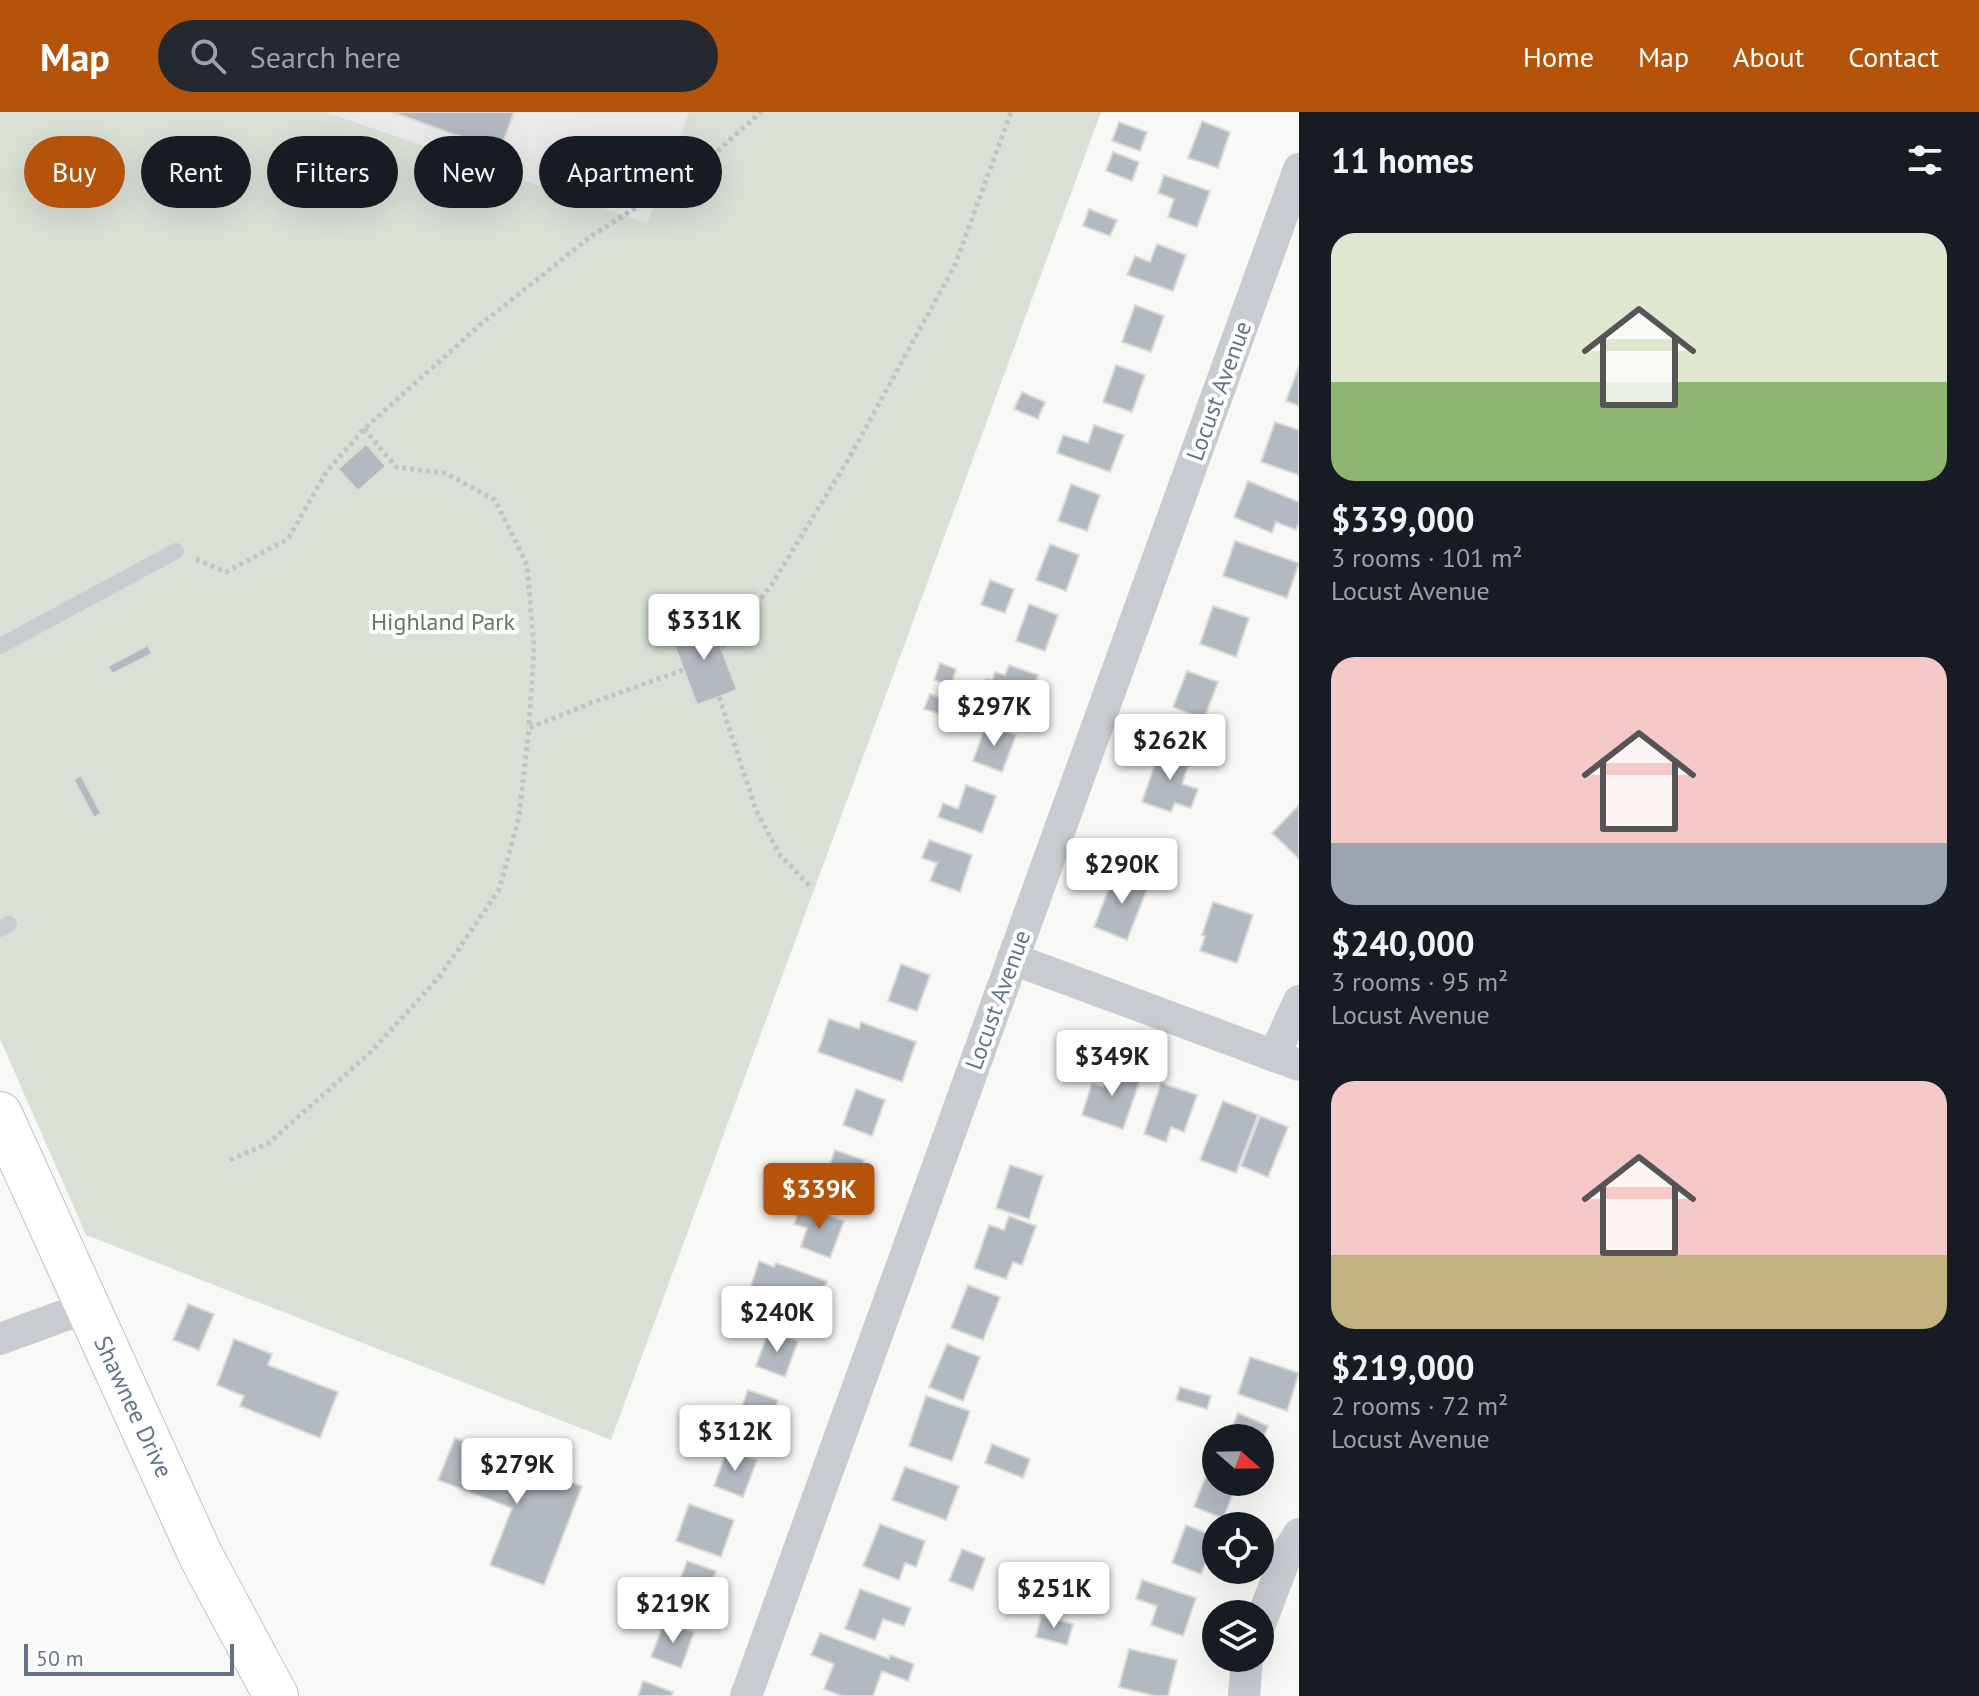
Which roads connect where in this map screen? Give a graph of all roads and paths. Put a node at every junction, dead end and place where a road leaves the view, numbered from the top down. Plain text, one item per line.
1 (761, 112) edge
2 (1011, 112) edge
3 (1299, 169) edge
4 (364, 429) junction
5 (176, 551) joint
6 (0, 646) edge
7 (721, 648) dead end
8 (683, 670) dead end
9 (719, 697) dead end
10 (529, 728) junction
11 (811, 887) dead end
12 (1013, 959) junction
13 (1299, 1001) edge
14 (1287, 1060) edge
15 (0, 1114) edge
16 (230, 1160) dead end
17 (87, 1307) junction
18 (0, 1339) edge
19 (1299, 1534) edge
20 (1269, 1600) edge
21 (1246, 1672) edge
22 (276, 1696) edge
23 (746, 1696) edge
24 (1244, 1696) edge

1 - 4 path
2 - 7 path
3 - 12 street, Locust Avenue
4 - 5 path
4 - 10 path
5 - 6 lane
8 - 10 path
9 - 11 path
10 - 16 path
12 - 14 street
12 - 23 street, Locust Avenue
13 - 14 street
15 - 17 main road, Shawnee Drive
17 - 18 street
17 - 22 main road, Shawnee Drive
19 - 20 street
21 - 24 street

